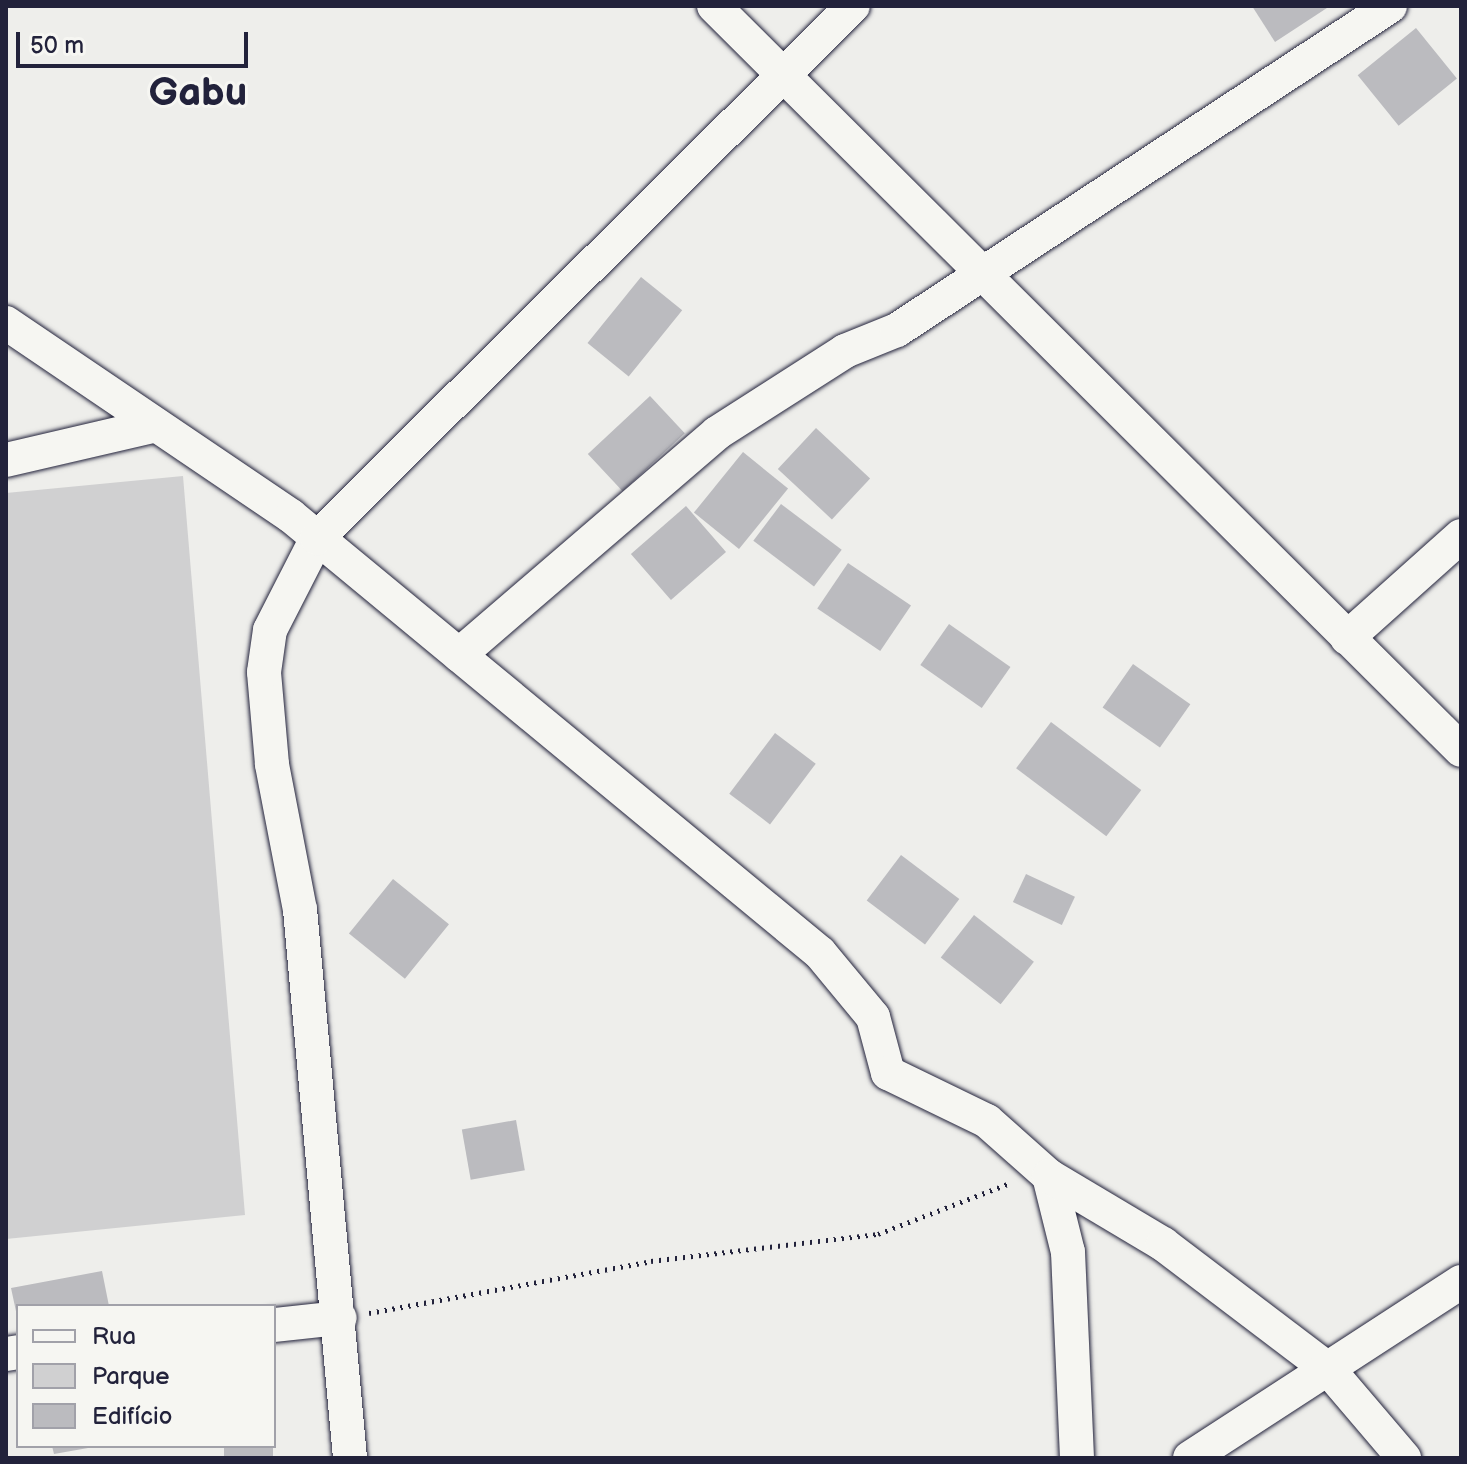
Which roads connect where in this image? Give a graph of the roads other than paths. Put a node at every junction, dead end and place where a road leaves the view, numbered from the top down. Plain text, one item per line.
1 (714, 6) edge
2 (853, 6) edge
3 (1390, 6) edge
4 (788, 76) junction
5 (982, 269) junction
6 (6, 323) edge
7 (156, 425) junction
8 (6, 460) edge
9 (1461, 536) edge
10 (317, 538) junction
11 (1347, 638) junction
12 (459, 655) junction
13 (1461, 750) edge
14 (1049, 1176) junction
15 (1461, 1282) edge
16 (340, 1318) junction
17 (276, 1325) edge
18 (1329, 1370) junction
19 (350, 1458) edge
20 (1077, 1458) edge
21 (1190, 1458) edge
22 (1404, 1458) edge

1 - 4 street
2 - 4 street
3 - 5 street
4 - 5 street
4 - 10 street
5 - 11 street
5 - 12 street
6 - 7 street
7 - 8 street
7 - 10 street
9 - 11 street
10 - 12 street
10 - 16 street
11 - 13 street
12 - 14 street
14 - 18 street
14 - 20 street
15 - 18 street
16 - 17 street
16 - 19 street
18 - 21 street
18 - 22 street

